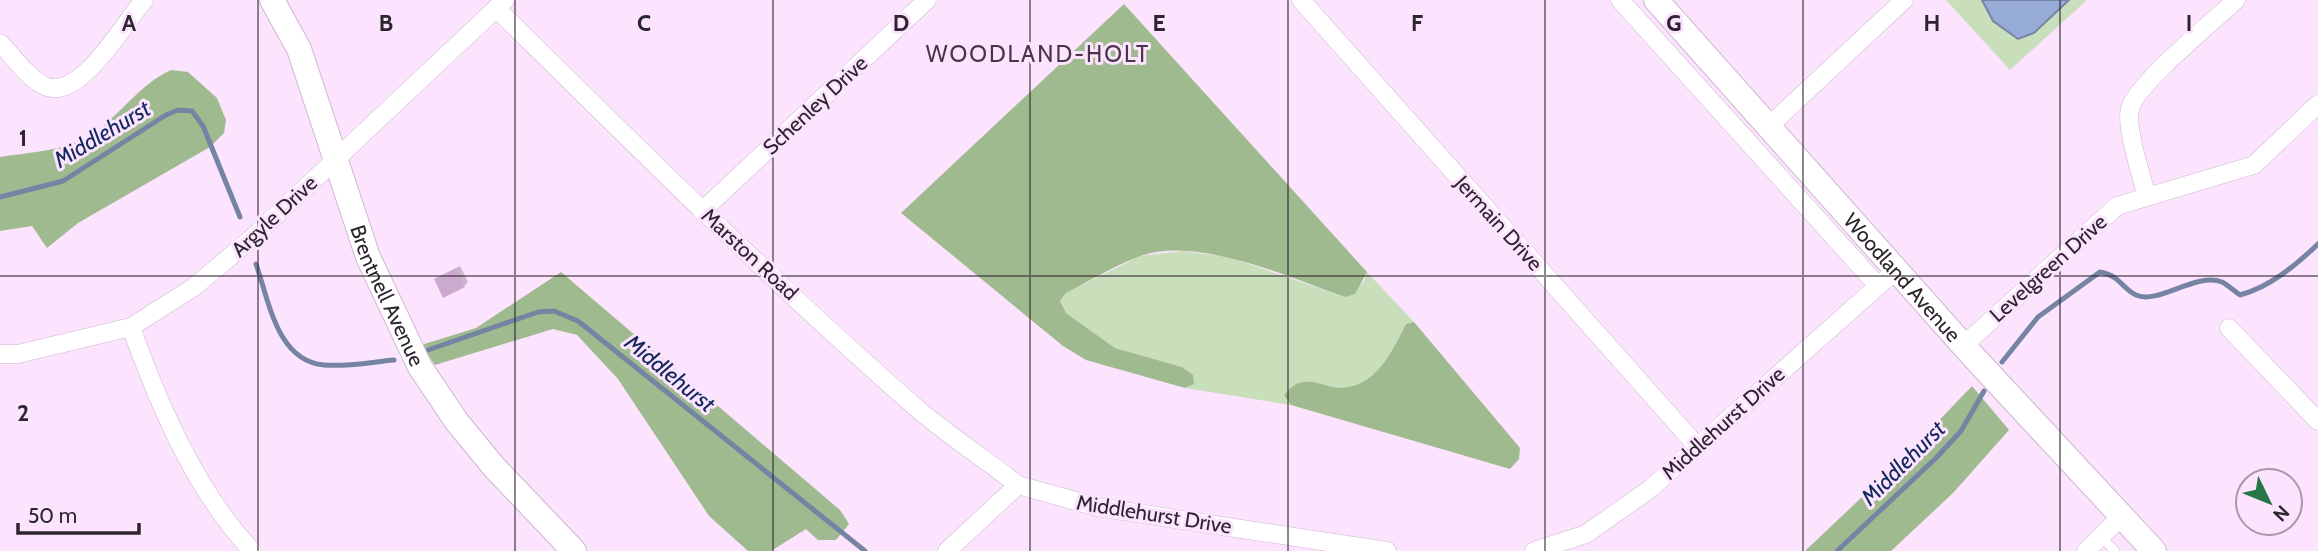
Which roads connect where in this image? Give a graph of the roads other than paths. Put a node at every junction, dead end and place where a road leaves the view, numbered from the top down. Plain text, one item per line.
1 (144, 0) edge
2 (272, 0) edge
3 (927, 0) edge
4 (1301, 0) edge
5 (1620, 0) edge
6 (1656, 0) edge
7 (1904, 0) edge
8 (2236, 0) edge
9 (500, 4) edge
10 (0, 43) edge
11 (2318, 104) edge
12 (1769, 126) junction
13 (336, 158) junction
14 (2146, 195) junction
15 (702, 211) junction
16 (1887, 278) junction
17 (131, 327) junction
18 (2230, 328) dead end
19 (1964, 345) junction
20 (0, 354) edge
21 (2318, 421) edge
22 (1697, 446) junction
23 (1018, 485) junction
24 (2121, 517) junction
25 (2101, 537) junction
26 (252, 551) edge
27 (574, 551) edge
28 (947, 551) edge
29 (1387, 551) edge
30 (1534, 551) edge
31 (2086, 551) edge
32 (2115, 551) edge
33 (2154, 551) edge

1 - 10 street
2 - 13 street, Brentnell Avenue
3 - 15 street, Schenley Drive
4 - 22 street, Jermain Drive
5 - 16 street
6 - 12 street, Woodland Avenue
7 - 12 street
8 - 14 street
9 - 13 street, Argyle Drive
9 - 15 street, Marston Road
11 - 14 street, Levelgreen Drive
12 - 16 street, Woodland Avenue
13 - 17 street, Argyle Drive
13 - 27 street, Brentnell Avenue
14 - 19 street, Levelgreen Drive
15 - 23 street, Marston Road
16 - 19 street, Woodland Avenue
16 - 22 street, Middlehurst Drive
17 - 20 street, Argyle Drive
17 - 26 street
18 - 21 street
19 - 24 street, Woodland Avenue
22 - 30 street, Middlehurst Drive
23 - 28 street
23 - 29 street, Middlehurst Drive
24 - 25 street
24 - 33 street, Woodland Avenue
25 - 31 street
25 - 32 lane

